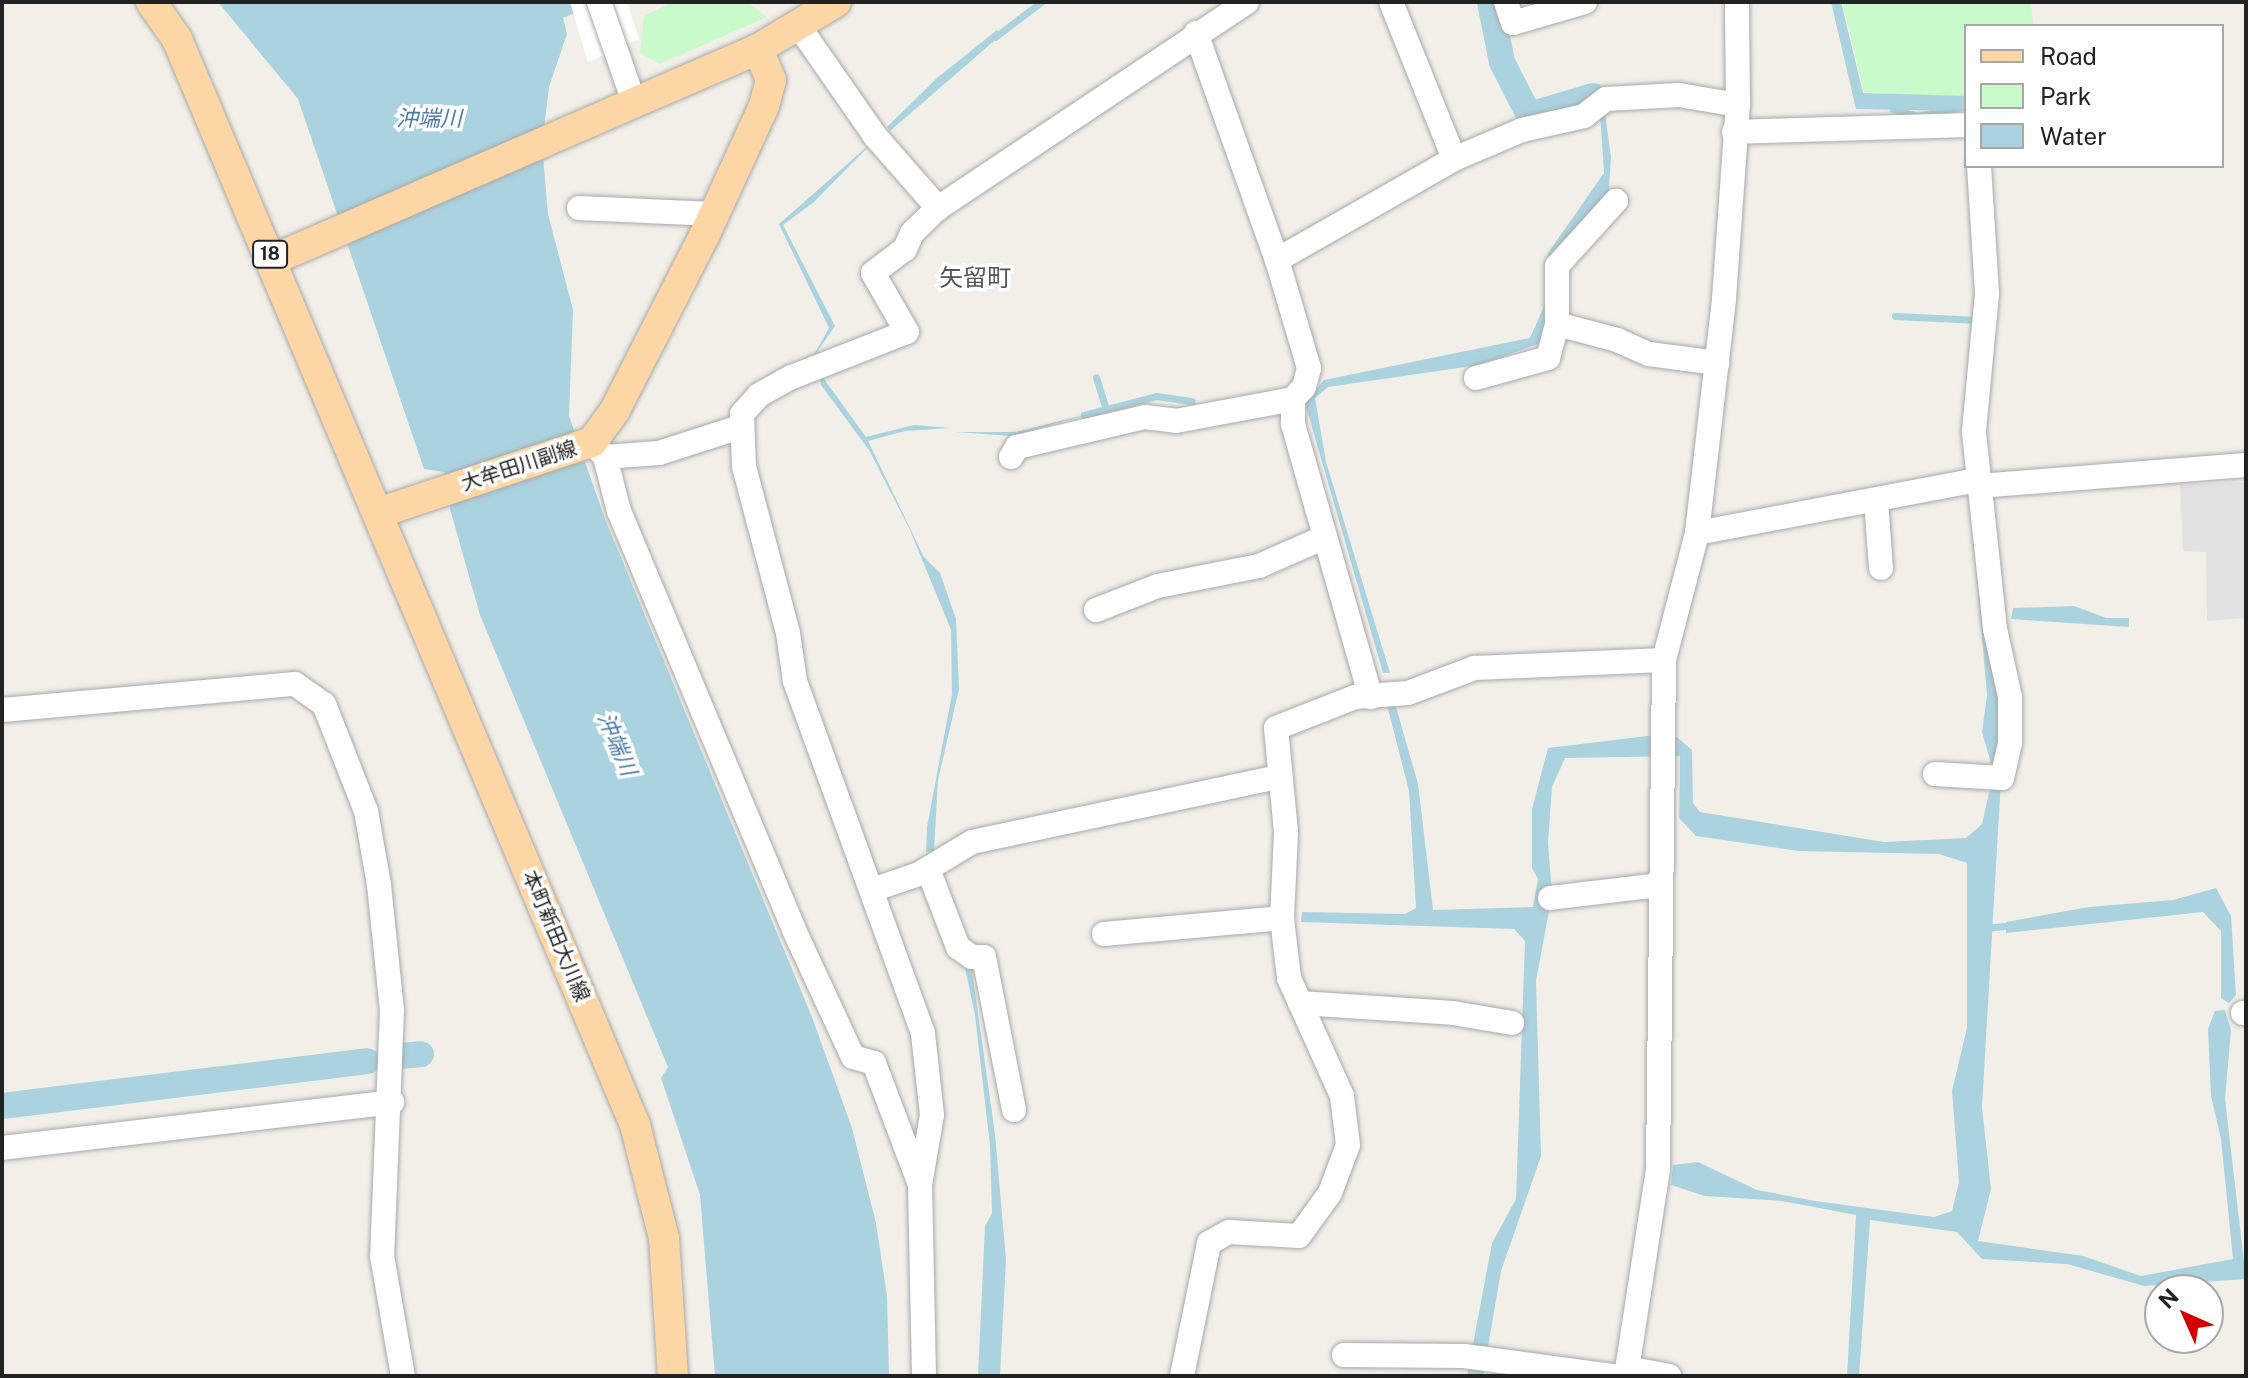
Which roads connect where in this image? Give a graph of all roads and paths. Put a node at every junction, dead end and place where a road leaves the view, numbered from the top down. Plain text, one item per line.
1 (151, 2) edge
2 (599, 2) edge
3 (836, 2) edge
4 (1247, 2) edge
5 (1391, 2) edge
6 (1506, 2) edge
7 (1585, 2) edge
8 (1737, 2) edge
9 (800, 28) junction
10 (1196, 33) junction
11 (758, 49) junction
12 (634, 102) junction
13 (1738, 105) junction
14 (1960, 125) edge
15 (1734, 132) junction
16 (1454, 159) junction
17 (1979, 168) edge
18 (1616, 201) dead end
19 (579, 208) dead end
20 (938, 208) junction
21 (714, 214) junction
22 (272, 260) junction
23 (1277, 260) junction
24 (1557, 324) junction
25 (1717, 363) junction
26 (1476, 378) dead end
27 (1293, 399) junction
28 (740, 427) junction
29 (598, 450) junction
30 (1011, 457) dead end
31 (2246, 465) edge
32 (1972, 483) junction
33 (1876, 500) junction
34 (386, 509) junction
35 (1697, 533) junction
36 (1325, 537) junction
37 (1881, 568) dead end
38 (1096, 610) dead end
39 (1664, 660) junction
40 (1379, 697) junction
41 (2, 710) edge
42 (1935, 774) dead end
43 (1277, 777) junction
44 (924, 871) junction
45 (1659, 885) junction
46 (872, 890) junction
47 (1550, 898) dead end
48 (1282, 918) junction
49 (1104, 934) dead end
50 (1300, 1003) junction
51 (1512, 1023) dead end
52 (392, 1102) junction
53 (1014, 1110) dead end
54 (929, 1132) junction
55 (902, 1138) junction
56 (2, 1148) edge
57 (920, 1185) junction
58 (1344, 1355) dead end
59 (1622, 1373) edge
60 (403, 1376) edge
61 (673, 1376) edge
62 (924, 1376) edge
63 (1182, 1376) edge
64 (1669, 1376) edge

1 - 22 main road, 18
2 - 12 street
3 - 9 main road, 18
4 - 10 street
5 - 16 street
6 - 7 street
8 - 13 street
9 - 11 main road, 18
9 - 20 street
10 - 20 street
10 - 23 street
11 - 12 main road, 18
11 - 21 main road, 大牟田川副線
12 - 22 main road, 18
13 - 15 street
13 - 16 street
14 - 15 street
15 - 25 street
16 - 23 street
17 - 32 street
18 - 24 street
19 - 21 street
20 - 28 street
21 - 29 main road, 大牟田川副線
22 - 34 main road, 18
23 - 27 street
24 - 25 street
24 - 26 street
25 - 35 street
27 - 30 street
27 - 36 street
28 - 29 street
28 - 46 street
29 - 34 main road, 大牟田川副線
29 - 55 street
31 - 32 street
32 - 33 street
32 - 42 street
33 - 35 street
33 - 37 street
34 - 61 main road, 本町新田大川線
35 - 39 street
36 - 38 street
36 - 40 street
39 - 40 street
39 - 45 street
40 - 43 street
41 - 52 street
43 - 44 street
43 - 48 street
44 - 46 street
44 - 53 street
45 - 47 street
45 - 59 street
46 - 54 street
48 - 49 street
48 - 50 street
50 - 51 street
50 - 63 street
52 - 56 street
52 - 60 street
54 - 55 street
54 - 57 street
55 - 57 street
57 - 62 street
58 - 59 street
59 - 64 street

